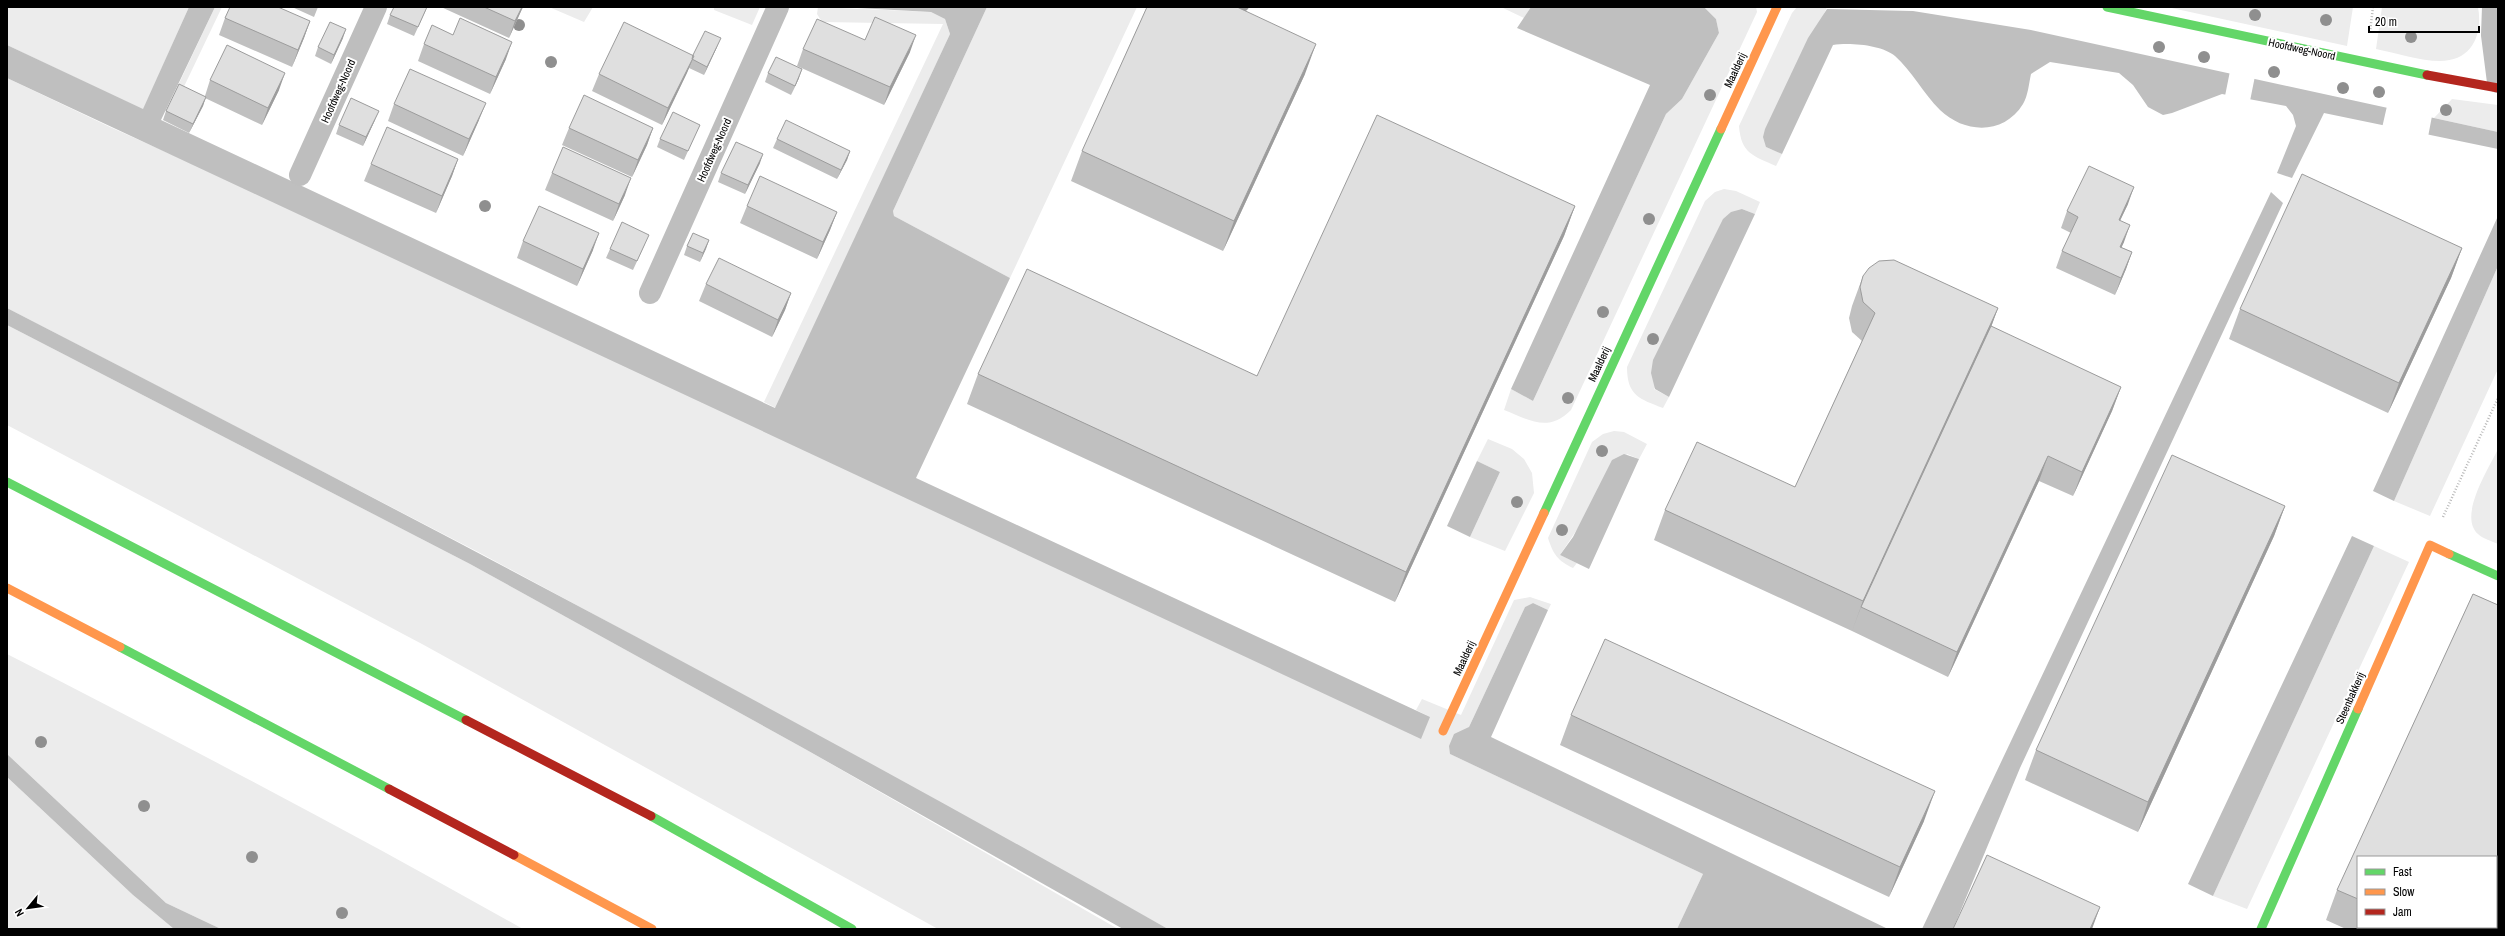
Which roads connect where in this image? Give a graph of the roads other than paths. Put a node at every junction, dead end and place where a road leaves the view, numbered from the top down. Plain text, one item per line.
1 (376, 7) edge
2 (778, 7) edge
3 (1777, 7) edge
4 (2107, 7) edge
5 (2493, 7) edge
6 (2498, 82) edge
7 (2498, 88) edge
8 (300, 175) dead end
9 (650, 293) dead end
10 (7, 482) edge
11 (2498, 576) edge
12 (7, 588) edge
13 (1443, 732) dead end
14 (652, 929) edge
15 (852, 929) edge
16 (2261, 929) edge

1 - 8 street, Hoofdweg-Noord
2 - 9 street, Hoofdweg-Noord
3 - 13 main road, Maalderij
4 - 7 main road, Hoofdweg-Noord
5 - 6 street
10 - 15 main road
11 - 16 main road, Steenbakkerij
12 - 14 main road

